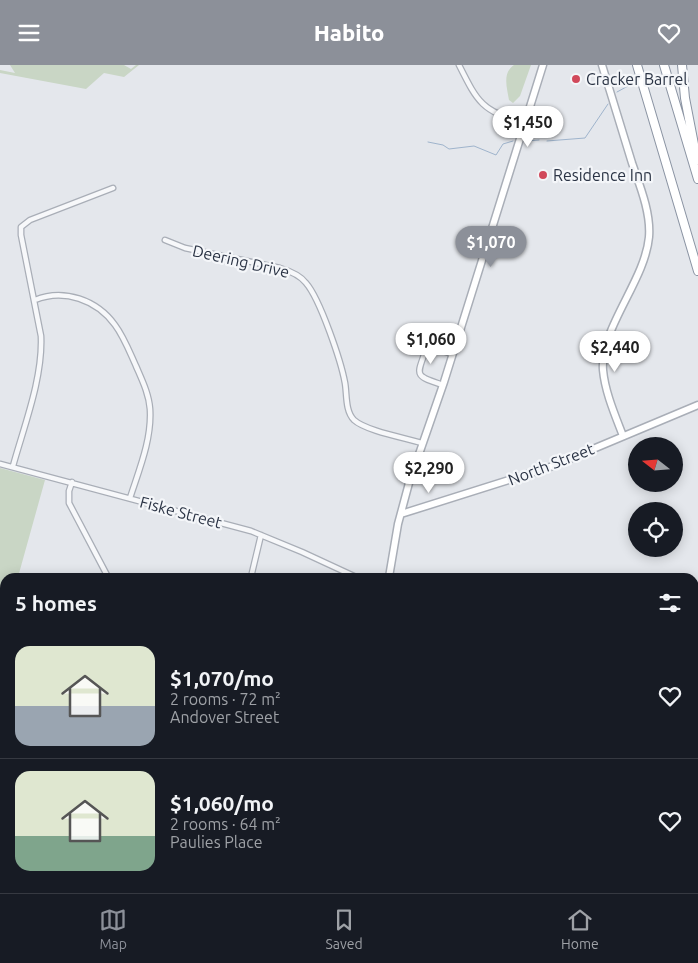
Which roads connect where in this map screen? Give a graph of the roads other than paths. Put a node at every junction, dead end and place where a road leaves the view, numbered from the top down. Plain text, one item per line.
1 (459, 65) edge
2 (543, 65) edge
3 (602, 65) edge
4 (606, 65) edge
5 (637, 65) edge
6 (664, 65) edge
7 (682, 65) edge
8 (610, 89) junction
9 (524, 123) junction
10 (698, 165) edge
11 (698, 179) edge
12 (113, 188) dead end
13 (165, 240) dead end
14 (698, 271) edge
15 (35, 300) junction
16 (433, 328) dead end
17 (427, 346) junction
18 (452, 354) junction
19 (443, 385) junction
20 (698, 405) edge
21 (623, 436) junction
22 (422, 443) junction
23 (0, 463) edge
24 (13, 466) junction
25 (72, 482) junction
26 (130, 498) junction
27 (401, 513) junction
28 (261, 535) junction
29 (106, 573) edge
30 (252, 573) edge
31 (347, 573) edge
32 (390, 573) edge

1 - 9 street
2 - 9 main road
3 - 8 main road
4 - 8 main road
5 - 14 highway
6 - 11 highway
7 - 10 highway
8 - 21 main road
9 - 18 main road
12 - 15 street
13 - 22 street, Deering Drive
15 - 24 street
15 - 26 street
16 - 17 street
17 - 18 street
17 - 19 street
18 - 19 main road
19 - 22 main road
20 - 21 main road, North Street
21 - 27 main road, North Street
22 - 27 main road
23 - 24 street, Fiske Street
24 - 25 street, Fiske Street
25 - 26 street, Fiske Street
25 - 29 street
26 - 28 street, Fiske Street
27 - 32 main road
28 - 30 street
28 - 31 street, Fiske Street

